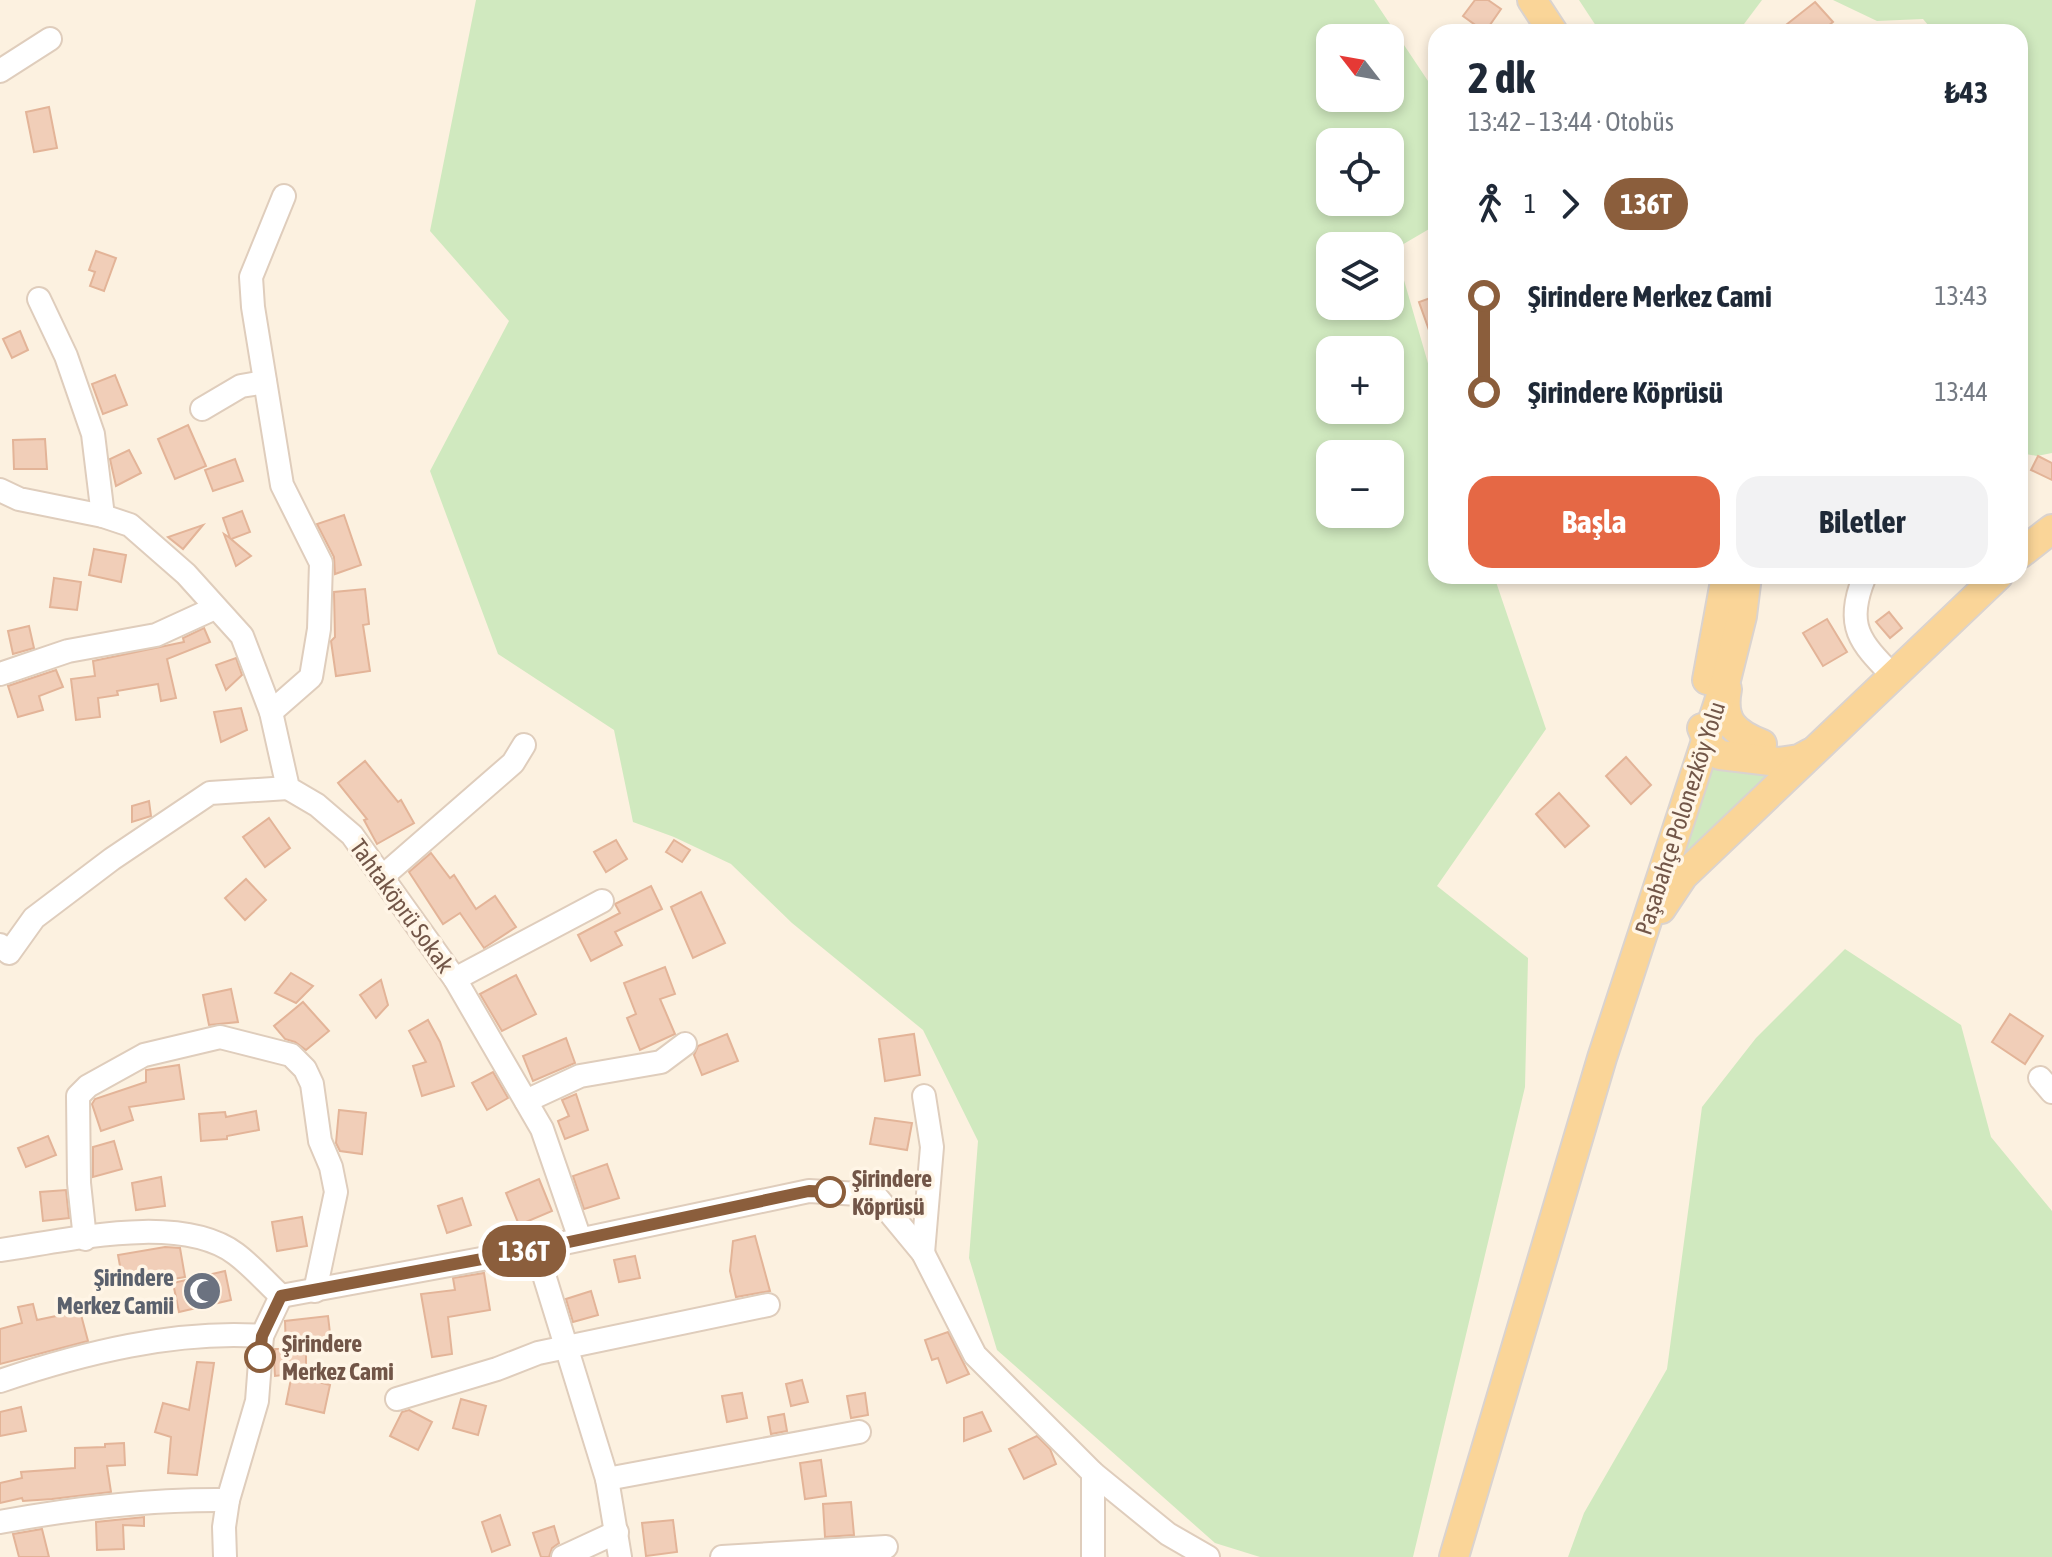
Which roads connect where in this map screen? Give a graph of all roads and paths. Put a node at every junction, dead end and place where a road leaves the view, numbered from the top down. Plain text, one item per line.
1 (1532, 0) edge
2 (1548, 24) edge
3 (50, 39) dead end
4 (0, 71) edge
5 (284, 196) dead end
6 (39, 299) dead end
7 (265, 382) junction
8 (202, 409) dead end
9 (0, 490) edge
10 (103, 516) junction
11 (2052, 529) edge
12 (2028, 548) edge
13 (1725, 584) edge
14 (1746, 584) edge
15 (1862, 584) edge
16 (1990, 584) edge
17 (215, 608) junction
18 (1736, 645) junction
19 (0, 674) edge
20 (1894, 677) junction
21 (271, 712) junction
22 (1833, 735) junction
23 (1762, 744) junction
24 (524, 745) dead end
25 (1696, 746) junction
26 (288, 788) junction
27 (382, 877) junction
28 (602, 901) dead end
29 (0, 945) edge
30 (1631, 967) junction
31 (455, 979) junction
32 (685, 1044) dead end
33 (1602, 1058) junction
34 (924, 1096) dead end
35 (526, 1101) junction
36 (85, 1239) junction
37 (580, 1239) junction
38 (536, 1249) junction
39 (0, 1250) edge
40 (923, 1253) junction
41 (315, 1291) junction
42 (281, 1296) junction
43 (768, 1305) dead end
44 (1523, 1325) junction
45 (262, 1336) junction
46 (567, 1348) junction
47 (0, 1381) edge
48 (397, 1399) dead end
49 (859, 1432) dead end
50 (1093, 1473) junction
51 (607, 1479) junction
52 (228, 1500) junction
53 (0, 1522) edge
54 (617, 1532) junction
55 (886, 1547) dead end
56 (225, 1557) edge
57 (563, 1557) edge
58 (620, 1557) edge
59 (722, 1557) edge
60 (1093, 1557) edge
61 (1208, 1557) edge
62 (1454, 1557) edge
63 (1468, 1557) edge

1 - 2 main road
3 - 4 street
5 - 7 street
6 - 10 street
7 - 8 street
7 - 21 street
9 - 10 street
10 - 17 street
11 - 12 main road
13 - 25 main road, Paşabahçe Polonezköy Yolu
14 - 18 main road, Paşabahçe Polonezköy Yolu
15 - 20 street
16 - 20 main road
17 - 19 street
17 - 21 street
18 - 23 main road
18 - 25 main road, Paşabahçe Polonezköy Yolu
20 - 22 main road
21 - 26 street
22 - 23 main road
22 - 25 main road
22 - 30 main road
23 - 25 main road
24 - 27 street
25 - 30 main road, Paşabahçe Polonezköy Yolu
25 - 33 main road, Paşabahçe Polonezköy Yolu
26 - 27 street, Tahtaköprü Sokak
26 - 29 street
27 - 31 street, Tahtaköprü Sokak
28 - 31 street
30 - 33 main road, Paşabahçe Polonezköy Yolu
31 - 35 street, Tahtaköprü Sokak
32 - 35 street
33 - 44 main road, Paşabahçe Polonezköy Yolu
34 - 40 street
35 - 37 street, Tahtaköprü Sokak
36 - 39 street
36 - 41 street
36 - 42 street
37 - 38 street
37 - 40 street
38 - 41 street
38 - 46 street
40 - 50 street
41 - 42 street
42 - 45 street
43 - 46 street
44 - 62 main road, Paşabahçe Polonezköy Yolu
44 - 63 main road, Paşabahçe Polonezköy Yolu
45 - 47 street
45 - 52 street
46 - 48 street
46 - 51 street
49 - 51 street
50 - 60 street
50 - 61 street
51 - 54 street
52 - 53 street
52 - 56 street
54 - 57 street
54 - 58 street
55 - 59 street

